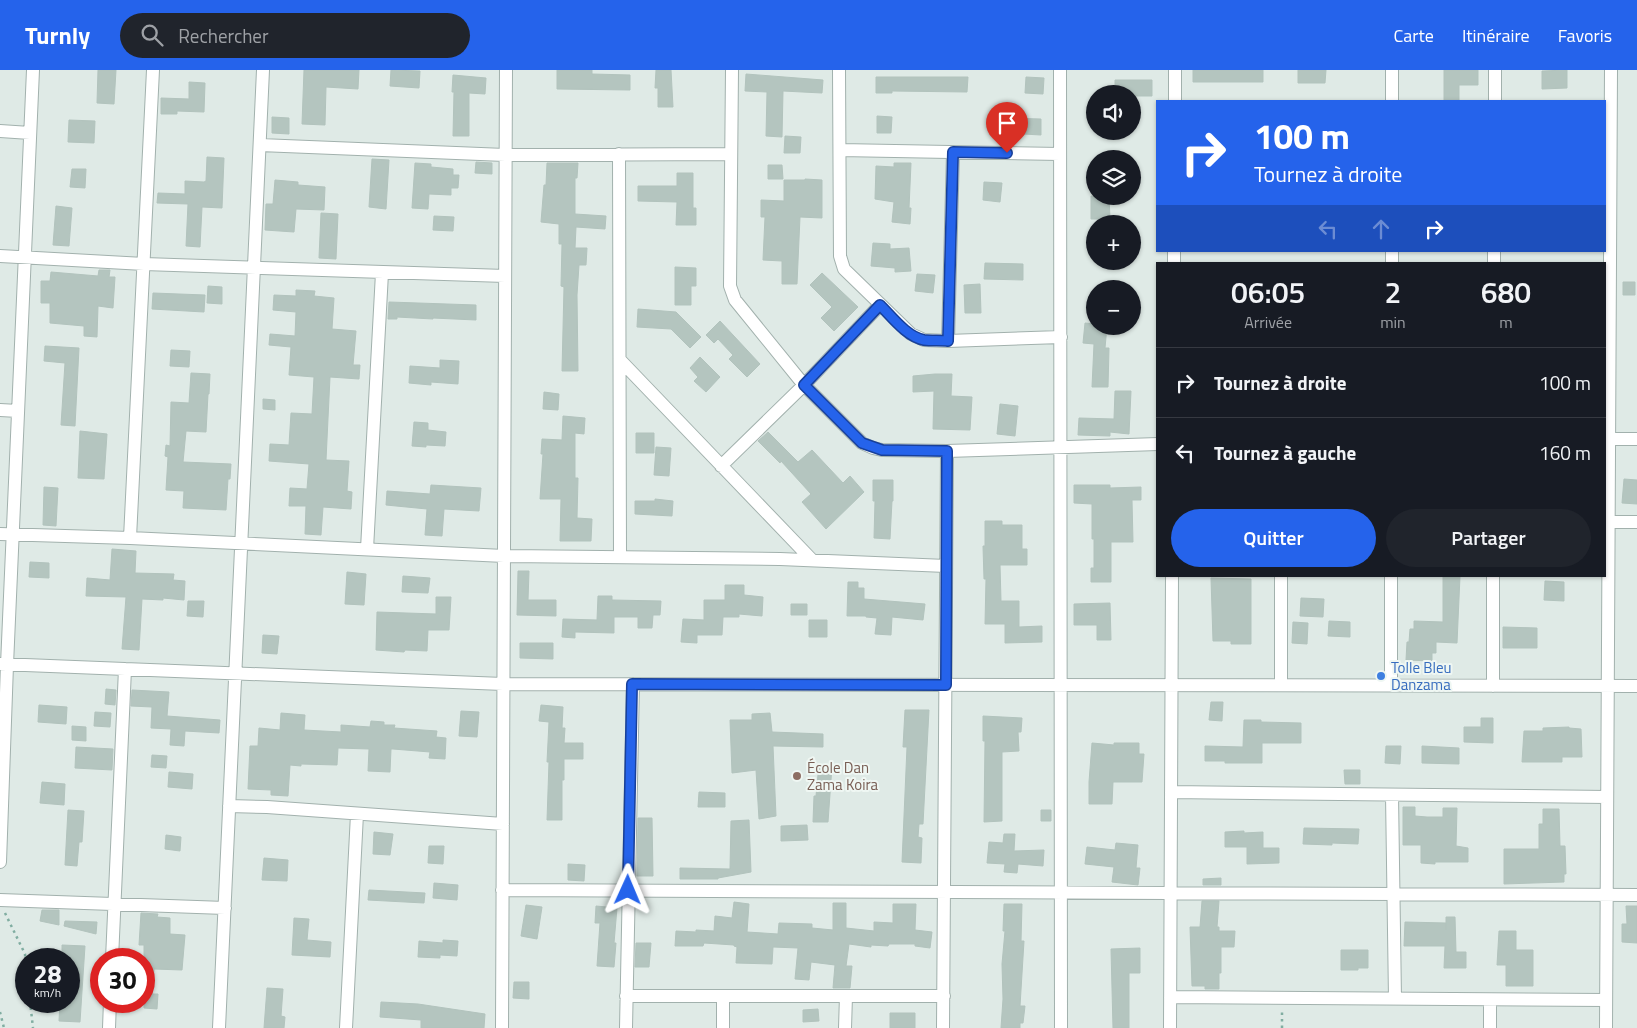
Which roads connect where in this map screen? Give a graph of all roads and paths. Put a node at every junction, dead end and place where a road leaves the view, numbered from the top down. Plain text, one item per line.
1 (33, 70) edge
2 (153, 70) edge
3 (263, 70) edge
4 (506, 70) edge
5 (732, 70) edge
6 (839, 70) edge
7 (1060, 70) edge
8 (1175, 70) edge
9 (1392, 70) edge
10 (1495, 70) edge
11 (1611, 70) edge
12 (1175, 100) edge
13 (1392, 100) edge
14 (1494, 100) edge
15 (0, 131) edge
16 (30, 133) junction
17 (260, 145) junction
18 (840, 150) junction
19 (953, 152) junction
20 (620, 154) junction
21 (731, 154) junction
22 (1060, 154) junction
23 (505, 155) junction
24 (0, 256) edge
25 (25, 257) junction
26 (144, 264) junction
27 (254, 267) junction
28 (382, 273) junction
29 (505, 276) junction
30 (880, 305) junction
31 (1060, 337) junction
32 (948, 341) junction
33 (621, 361) junction
34 (804, 385) junction
35 (0, 410) edge
36 (18, 411) junction
37 (1607, 439) edge
38 (1637, 439) edge
39 (1156, 444) edge
40 (1060, 447) junction
41 (947, 451) junction
42 (721, 466) junction
43 (1608, 522) junction
44 (1637, 522) edge
45 (6, 534) edge
46 (130, 538) junction
47 (241, 544) junction
48 (367, 549) junction
49 (504, 556) junction
50 (620, 557) junction
51 (812, 560) junction
52 (946, 566) junction
53 (1172, 577) edge
54 (1281, 577) edge
55 (1391, 577) edge
56 (1494, 577) edge
57 (3, 664) edge
58 (125, 669) junction
59 (236, 673) junction
60 (503, 684) junction
61 (632, 684) junction
62 (946, 685) junction
63 (1061, 685) junction
64 (1172, 685) junction
65 (1281, 685) junction
66 (1391, 685) junction
67 (1493, 686) junction
68 (1608, 686) junction
69 (1637, 686) edge
70 (2, 775) edge
71 (1171, 792) junction
72 (1392, 795) junction
73 (1607, 797) junction
74 (230, 806) junction
75 (357, 814) junction
76 (503, 824) junction
77 (0, 862) edge
78 (502, 890) junction
79 (628, 890) junction
80 (944, 892) junction
81 (1061, 892) junction
82 (1171, 893) junction
83 (1393, 894) junction
84 (1607, 894) junction
85 (1637, 894) edge
86 (115, 904) junction
87 (2, 906) edge
88 (225, 908) junction
89 (22, 948) edge
90 (113, 948) edge
91 (626, 996) junction
92 (723, 996) junction
93 (846, 996) junction
94 (944, 996) junction
95 (1170, 997) junction
96 (1282, 998) junction
97 (1395, 999) junction
98 (1490, 1000) junction
99 (1606, 1000) junction
100 (0, 1012) edge
101 (31, 1013) edge
102 (110, 1013) edge
103 (4, 1028) edge
104 (33, 1028) edge
105 (109, 1028) edge
106 (219, 1028) edge
107 (346, 1028) edge
108 (502, 1028) edge
109 (626, 1028) edge
110 (723, 1028) edge
111 (845, 1028) edge
112 (943, 1028) edge
113 (1061, 1028) edge
114 (1170, 1028) edge
115 (1282, 1028) edge
116 (1490, 1028) edge
117 (1606, 1028) edge

1 - 16 street
2 - 26 street
3 - 17 street
4 - 23 street
5 - 21 street
6 - 18 street
7 - 22 street
8 - 12 street
9 - 13 street
10 - 14 street
11 - 37 street
15 - 16 street
16 - 25 street
17 - 23 street
17 - 27 street
18 - 19 street
18 - 30 street
19 - 22 street
19 - 32 street
20 - 21 street
20 - 23 street
20 - 33 street
21 - 34 street
22 - 31 street
23 - 29 street
24 - 25 street
25 - 26 street
25 - 36 street
26 - 27 street
26 - 46 street
27 - 28 street
27 - 47 street
28 - 29 street
28 - 48 street
29 - 49 street
30 - 32 street
30 - 34 street
31 - 32 street
31 - 40 street
33 - 42 street
33 - 50 street
34 - 41 street
34 - 42 street
35 - 36 street
36 - 45 street
37 - 38 street
37 - 43 street
39 - 40 street
40 - 41 street
40 - 63 street
41 - 52 street
42 - 51 street
43 - 44 street
43 - 68 street
45 - 46 street
45 - 57 street
46 - 47 street
47 - 48 street
47 - 59 street
48 - 49 street
49 - 50 street
49 - 60 street
50 - 51 street
51 - 52 street
52 - 62 street
53 - 64 street
54 - 65 street
55 - 66 street
56 - 67 street
57 - 58 street
57 - 70 street
58 - 59 street
58 - 86 street
59 - 60 street
59 - 74 street
60 - 61 street
60 - 76 street
61 - 62 street
61 - 79 street
62 - 63 street
62 - 80 street
63 - 64 street
63 - 81 street
64 - 65 street
64 - 71 street
65 - 66 street
66 - 67 street
67 - 68 street
68 - 69 street
68 - 73 street
70 - 77 street
71 - 72 street
71 - 82 street
72 - 73 street
72 - 83 street
73 - 84 street
74 - 75 street
74 - 88 street
75 - 76 street
75 - 107 street
76 - 78 street
78 - 79 street
78 - 108 street
79 - 80 street
79 - 91 street
80 - 81 street
80 - 94 street
81 - 82 street
81 - 113 street
82 - 83 street
82 - 95 street
83 - 84 street
83 - 97 street
84 - 85 street
84 - 99 street
86 - 87 street
86 - 88 street
86 - 90 street
87 - 89 path
88 - 106 street
91 - 92 street
91 - 109 street
92 - 93 street
92 - 110 street
93 - 94 street
93 - 111 street
94 - 112 street
95 - 96 street
95 - 114 street
96 - 97 street
96 - 115 path
97 - 98 street
98 - 99 street
98 - 116 street
99 - 117 street
100 - 103 path
101 - 104 path
102 - 105 street

